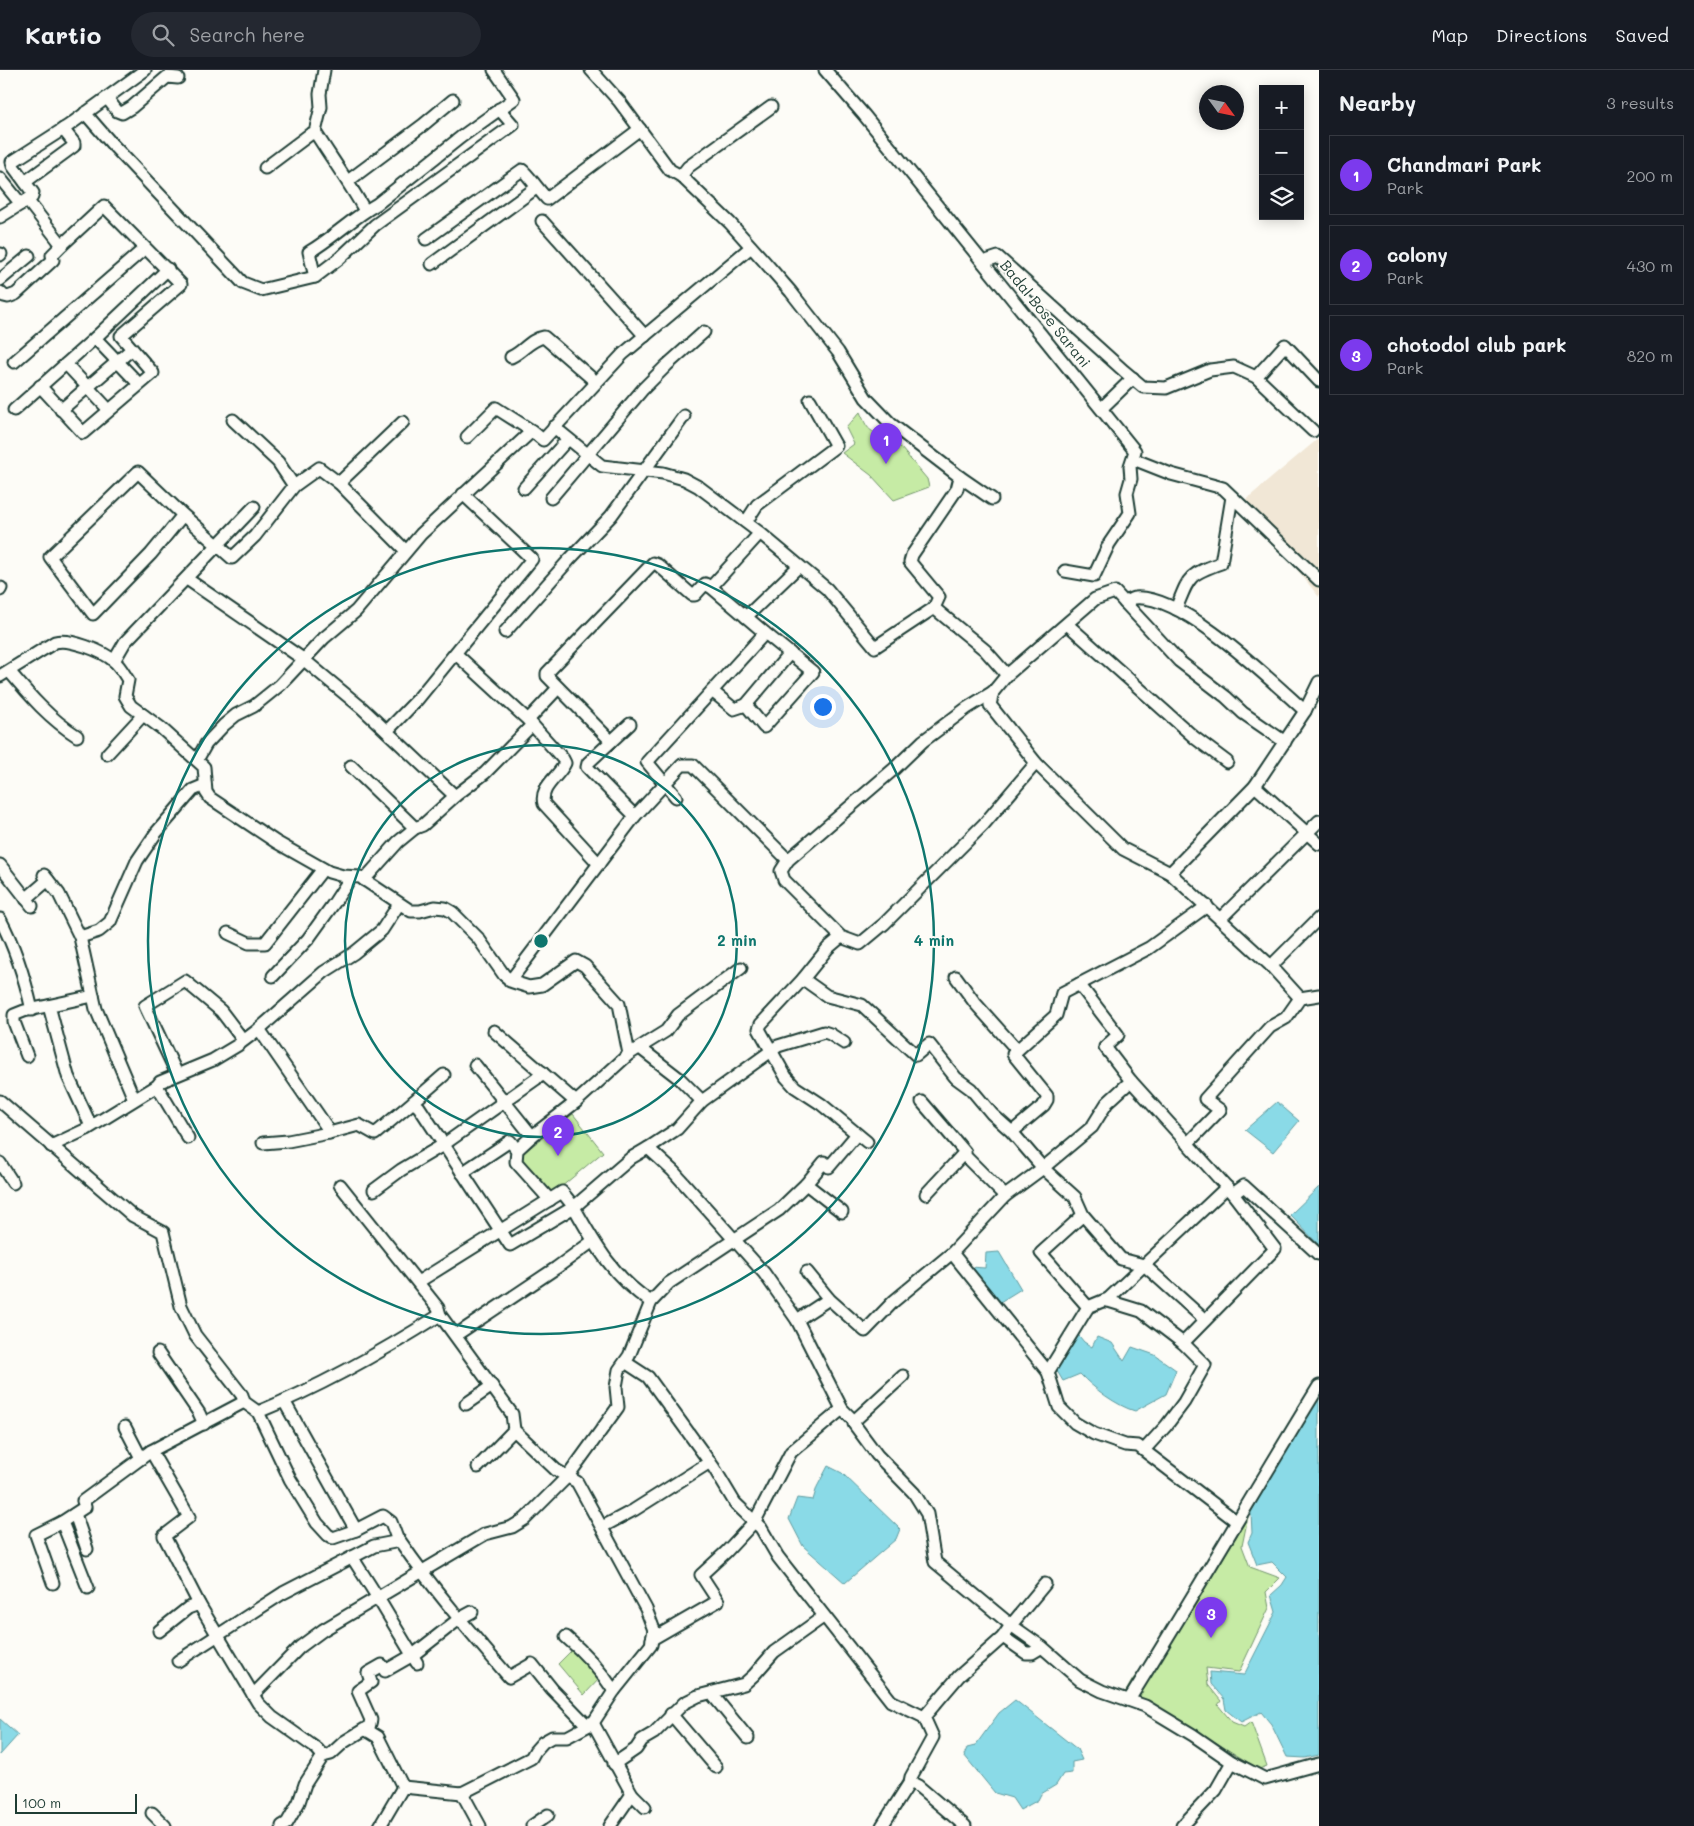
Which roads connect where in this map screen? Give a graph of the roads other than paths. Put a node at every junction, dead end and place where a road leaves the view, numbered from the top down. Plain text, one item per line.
1 (146, 70) edge
2 (324, 70) edge
3 (494, 70) edge
4 (591, 70) edge
5 (825, 70) edge
6 (178, 78) dead end
7 (156, 85) junction
8 (107, 98) junction
9 (453, 100) dead end
10 (771, 107) dead end
11 (499, 109) junction
12 (86, 113) junction
13 (63, 129) junction
14 (640, 129) junction
15 (315, 132) junction
16 (265, 168) dead end
17 (681, 176) junction
18 (0, 178) edge
19 (348, 181) junction
20 (25, 182) junction
21 (536, 188) junction
22 (24, 202) junction
23 (365, 210) junction
24 (2, 212) edge
25 (542, 221) dead end
26 (426, 239) dead end
27 (62, 245) junction
28 (752, 247) junction
29 (145, 248) junction
30 (29, 256) dead end
31 (983, 262) junction
32 (432, 264) dead end
33 (168, 269) junction
34 (315, 278) junction
35 (0, 280) edge
36 (0, 292) edge
37 (704, 332) dead end
38 (645, 336) junction
39 (95, 338) junction
40 (132, 349) junction
41 (511, 357) dead end
42 (14, 362) dead end
43 (118, 363) junction
44 (66, 364) junction
45 (1256, 377) junction
46 (1133, 378) junction
47 (1319, 381) edge
48 (596, 382) junction
49 (139, 384) junction
50 (40, 386) junction
51 (88, 387) junction
52 (810, 400) dead end
53 (1102, 408) junction
54 (14, 410) dead end
55 (61, 410) junction
56 (110, 410) junction
57 (684, 416) dead end
58 (233, 420) dead end
59 (404, 422) dead end
60 (554, 427) junction
61 (532, 431) junction
62 (1313, 431) dead end
63 (467, 437) dead end
64 (568, 439) junction
65 (587, 454) junction
66 (1132, 459) junction
67 (645, 471) junction
68 (960, 477) junction
69 (339, 483) junction
70 (294, 486) junction
71 (524, 488) dead end
72 (463, 494) junction
73 (551, 498) dead end
74 (1232, 498) junction
75 (992, 499) dead end
76 (254, 507) dead end
77 (183, 515) junction
78 (746, 522) junction
79 (760, 533) junction
80 (218, 546) junction
81 (406, 551) junction
82 (799, 566) junction
83 (1066, 571) dead end
84 (187, 579) junction
85 (1319, 580) edge
86 (711, 587) junction
87 (1124, 603) junction
88 (934, 608) junction
89 (1176, 609) junction
90 (746, 617) junction
91 (1067, 624) junction
92 (505, 632) dead end
93 (765, 633) junction
94 (790, 653) junction
95 (456, 654) junction
96 (304, 659) junction
97 (114, 661) junction
98 (5, 674) edge
99 (1007, 675) junction
100 (1319, 682) edge
101 (558, 688) junction
102 (712, 691) junction
103 (993, 692) junction
104 (746, 705) junction
105 (1305, 710) junction
106 (143, 715) junction
107 (530, 722) junction
108 (630, 724) dead end
109 (387, 731) junction
110 (77, 736) dead end
111 (611, 741) junction
112 (1285, 742) junction
113 (107, 754) dead end
114 (196, 760) junction
115 (1227, 762) dead end
116 (1036, 764) junction
117 (351, 766) dead end
118 (666, 783) junction
119 (205, 785) junction
120 (1255, 786) junction
121 (455, 796) junction
122 (676, 797) dead end
123 (635, 816) junction
124 (1319, 821) edge
125 (415, 828) junction
126 (1307, 832) junction
127 (1319, 844) edge
128 (788, 860) junction
129 (599, 864) junction
130 (0, 865) edge
131 (323, 869) junction
132 (1170, 873) junction
133 (351, 877) junction
134 (364, 880) junction
135 (399, 904) junction
136 (1207, 906) junction
137 (1319, 918) edge
138 (0, 919) edge
139 (1220, 919) junction
140 (228, 933) dead end
141 (80, 937) junction
142 (841, 937) junction
143 (1270, 966) junction
144 (741, 968) dead end
145 (273, 976) dead end
146 (956, 977) dead end
147 (803, 979) junction
148 (510, 981) junction
149 (1079, 984) junction
150 (1319, 995) edge
151 (93, 996) junction
152 (1300, 998) junction
153 (49, 1006) junction
154 (32, 1010) junction
155 (259, 1030) junction
156 (494, 1031) dead end
157 (243, 1040) junction
158 (844, 1043) dead end
159 (640, 1048) junction
160 (1017, 1050) junction
161 (771, 1051) junction
162 (629, 1054) junction
163 (27, 1056) dead end
164 (475, 1065) dead end
165 (542, 1072) junction
166 (177, 1074) junction
167 (444, 1076) dead end
168 (1131, 1081) junction
169 (157, 1086) junction
170 (134, 1099) junction
171 (0, 1101) edge
172 (702, 1101) junction
173 (413, 1102) junction
174 (504, 1102) junction
175 (576, 1102) junction
176 (922, 1102) dead end
177 (91, 1126) junction
178 (329, 1132) junction
179 (1012, 1132) junction
180 (857, 1134) junction
181 (532, 1136) junction
182 (188, 1138) dead end
183 (867, 1142) dead end
184 (262, 1143) dead end
185 (1187, 1144) junction
186 (444, 1145) junction
187 (51, 1146) junction
188 (648, 1148) junction
189 (517, 1150) junction
190 (964, 1154) junction
191 (0, 1163) edge
192 (1043, 1168) junction
193 (462, 1173) junction
194 (13, 1183) dead end
195 (806, 1184) junction
196 (340, 1185) dead end
197 (374, 1190) dead end
198 (1230, 1191) junction
199 (926, 1194) dead end
200 (1005, 1196) junction
201 (550, 1200) junction
202 (574, 1207) junction
203 (842, 1212) dead end
204 (1083, 1215) junction
205 (500, 1231) junction
206 (735, 1240) junction
207 (593, 1241) junction
208 (952, 1253) junction
209 (1318, 1254) edge
210 (1144, 1265) junction
211 (807, 1272) dead end
212 (418, 1282) junction
213 (829, 1299) junction
214 (1106, 1301) junction
215 (651, 1302) junction
216 (1088, 1307) junction
217 (440, 1315) junction
218 (797, 1320) junction
219 (1205, 1320) junction
220 (456, 1335) junction
221 (1183, 1343) junction
222 (158, 1353) dead end
223 (625, 1362) junction
224 (1048, 1372) junction
225 (903, 1376) dead end
226 (492, 1386) junction
227 (1319, 1386) edge
228 (284, 1401) junction
229 (244, 1402) junction
230 (466, 1404) dead end
231 (842, 1409) junction
232 (258, 1412) junction
233 (854, 1421) junction
234 (204, 1424) junction
235 (124, 1427) dead end
236 (514, 1430) junction
237 (1144, 1450) junction
238 (151, 1451) junction
239 (141, 1458) junction
240 (710, 1462) junction
241 (478, 1467) dead end
242 (568, 1476) junction
243 (75, 1514) junction
244 (755, 1521) junction
245 (1236, 1521) junction
246 (62, 1522) junction
247 (602, 1527) junction
248 (356, 1530) junction
249 (398, 1541) junction
250 (87, 1549) dead end
251 (352, 1557) junction
252 (422, 1572) junction
253 (53, 1583) dead end
254 (1045, 1584) dead end
255 (88, 1588) dead end
256 (378, 1598) junction
257 (199, 1604) junction
258 (472, 1612) dead end
259 (824, 1617) junction
260 (459, 1619) junction
261 (1011, 1625) junction
262 (159, 1631) dead end
263 (218, 1634) junction
264 (566, 1637) dead end
265 (1003, 1637) junction
266 (652, 1639) junction
267 (1042, 1647) junction
268 (415, 1659) junction
269 (178, 1661) dead end
270 (614, 1691) junction
271 (711, 1692) junction
272 (253, 1695) junction
273 (1129, 1700) junction
274 (671, 1714) junction
275 (924, 1717) junction
276 (593, 1723) junction
277 (368, 1730) junction
278 (748, 1738) dead end
279 (324, 1756) junction
280 (1232, 1762) junction
281 (614, 1764) junction
282 (1319, 1764) edge
283 (716, 1767) dead end
284 (910, 1782) junction
285 (403, 1787) junction
286 (462, 1793) junction
287 (632, 1794) junction
288 (645, 1807) dead end
289 (152, 1813) dead end
290 (548, 1815) dead end
291 (287, 1825) edge
292 (165, 1826) edge
293 (380, 1826) edge
294 (480, 1826) edge
295 (532, 1826) edge
296 (610, 1826) edge
297 (882, 1826) edge
298 (965, 1826) edge
299 (1182, 1826) edge

1 - 7 street
1 - 8 street
2 - 15 street
3 - 11 street
4 - 14 street
5 - 31 street, Badal Bose Sarani
6 - 7 street
7 - 8 street
8 - 12 street
9 - 19 street
10 - 17 street
11 - 23 street
11 - 34 street
12 - 13 street
12 - 34 street
13 - 20 street
13 - 20 street
14 - 17 street
14 - 21 street
15 - 16 street
15 - 19 street
17 - 28 street
18 - 22 street
19 - 23 street
20 - 22 street
21 - 26 street
21 - 32 street
22 - 24 street
22 - 27 street
23 - 34 street
25 - 38 street
27 - 29 street
27 - 36 street
28 - 38 street
28 - 68 street
29 - 33 street
29 - 42 street
30 - 35 street
31 - 46 street
31 - 53 street, Badal Bose Sarani
33 - 39 street
33 - 40 street
37 - 65 street
38 - 48 street
39 - 43 street
39 - 44 street
40 - 43 street
40 - 49 street
41 - 48 street
43 - 49 street
43 - 51 street
44 - 50 street
44 - 51 street
45 - 46 street
45 - 47 street
45 - 62 street
46 - 53 street
48 - 60 street
49 - 56 street
50 - 54 street
50 - 55 street
51 - 55 street
51 - 56 street
52 - 78 street
53 - 66 street, Badal Bose Sarani
55 - 56 street
57 - 67 street
58 - 70 street
59 - 69 street
60 - 61 street
60 - 64 street
61 - 63 street
61 - 72 street
64 - 65 street
64 - 71 street
65 - 67 street
65 - 73 street
66 - 74 street
66 - 83 street, Badal Bose Sarani
67 - 78 street
67 - 92 street
68 - 75 street
68 - 88 street
69 - 70 street
69 - 81 street
70 - 80 street
72 - 81 street
72 - 95 street
74 - 85 street
74 - 89 street
76 - 80 street
77 - 77 street
77 - 80 street
78 - 79 street
79 - 82 street
79 - 86 street
80 - 84 street
81 - 96 street
82 - 88 street
82 - 90 street
84 - 96 street
84 - 97 street
86 - 90 street
86 - 101 street
87 - 89 street
87 - 91 street
87 - 112 street
88 - 99 street
89 - 105 street
90 - 93 street
91 - 99 street
91 - 115 street
93 - 94 street
93 - 102 street
94 - 104 street
94 - 104 street
95 - 107 street
95 - 109 street
96 - 109 street
96 - 114 street
97 - 98 street
97 - 106 street
98 - 110 street
99 - 103 street
100 - 105 street
101 - 107 street
101 - 111 street
102 - 104 street
102 - 118 street
103 - 116 street
103 - 128 street
105 - 112 street
106 - 113 street
106 - 114 street
107 - 121 street
107 - 129 street
108 - 111 street
109 - 121 street
111 - 123 street
112 - 120 street
114 - 119 street
116 - 132 street
116 - 142 street
117 - 125 street
118 - 122 street
118 - 123 street
118 - 128 street
119 - 131 street
119 - 141 street
120 - 126 street
120 - 132 street
121 - 125 street
123 - 129 street
124 - 126 street
125 - 134 street
126 - 127 street
126 - 139 street
128 - 142 street
129 - 148 street
130 - 141 street
131 - 133 street
131 - 140 street
132 - 136 street
133 - 134 street
133 - 145 street
134 - 135 street
135 - 148 street
135 - 155 street
136 - 139 street
136 - 149 street
137 - 143 street
138 - 154 street
139 - 143 street
141 - 151 street
142 - 147 street
143 - 152 street
144 - 159 street
146 - 160 street
147 - 161 street
147 - 179 street
148 - 162 street
149 - 160 street
149 - 168 street
150 - 152 street
151 - 153 street
151 - 170 street
152 - 185 street
153 - 154 street
153 - 177 street
154 - 163 street
155 - 157 street
155 - 178 street
156 - 165 street
157 - 166 street
157 - 166 street
158 - 161 street
159 - 162 street
159 - 172 street
160 - 179 street
161 - 172 street
161 - 180 street
162 - 175 street
164 - 174 street
165 - 174 street
165 - 175 street
166 - 169 street
167 - 173 street
168 - 185 street
168 - 192 street
169 - 170 street
169 - 182 street
170 - 177 street
171 - 187 street
172 - 188 street
173 - 178 street
173 - 186 street
174 - 181 street
174 - 186 street
175 - 181 street
176 - 190 street
177 - 187 street
178 - 184 street
179 - 192 street
180 - 183 street
180 - 195 street
181 - 189 street
185 - 198 street
186 - 193 street
186 - 197 street
187 - 229 street
188 - 202 street
188 - 206 street
189 - 193 street
189 - 201 street
190 - 199 street
190 - 200 street
191 - 194 street
192 - 200 street
192 - 204 street
193 - 205 street
195 - 203 street
195 - 206 street
196 - 212 street
198 - 209 street
198 - 210 street
198 - 219 street
200 - 208 street
201 - 202 street
201 - 205 street
202 - 205 street
202 - 207 street
204 - 210 street
204 - 216 street
205 - 212 street
206 - 215 street
206 - 218 street
207 - 215 street
207 - 220 street
208 - 213 street
208 - 224 street
210 - 214 street
210 - 219 street
211 - 213 street
212 - 217 street
213 - 218 street
214 - 216 street
214 - 221 street
215 - 223 street
216 - 224 street
217 - 220 street
217 - 228 street
218 - 231 street
219 - 221 street
220 - 226 street
221 - 237 street
222 - 234 street
223 - 240 street
223 - 242 street
224 - 237 street
225 - 233 street
226 - 230 street
226 - 236 street
227 - 245 street
228 - 232 street
228 - 248 street
229 - 232 street
229 - 234 street
231 - 233 street
231 - 244 street
232 - 248 street
233 - 261 street
234 - 238 street
235 - 239 street
236 - 241 street
236 - 242 street
237 - 245 street
238 - 239 street
238 - 257 street
239 - 243 street
240 - 244 street
240 - 247 street
242 - 247 street
242 - 252 street
243 - 246 street
243 - 250 street
244 - 259 street
244 - 266 street
245 - 273 street
246 - 253 street
246 - 255 street
247 - 266 street
248 - 249 street
249 - 251 street
249 - 252 street
251 - 256 street
251 - 263 street
252 - 256 street
252 - 260 street
254 - 261 street
256 - 268 street
256 - 272 street
257 - 262 street
257 - 263 street
258 - 260 street
259 - 271 street
259 - 275 street
260 - 268 street
260 - 276 street
261 - 265 street
261 - 267 street
263 - 269 street
263 - 272 street
264 - 270 street
265 - 267 street
265 - 275 street
266 - 270 street
267 - 273 street
268 - 277 street
270 - 276 street
271 - 274 street
271 - 278 street
272 - 279 street
273 - 280 street
274 - 281 street
274 - 283 street
275 - 284 street
276 - 281 street
276 - 286 street
277 - 279 street
277 - 285 street
279 - 291 street
280 - 282 street
280 - 299 street
281 - 287 street
284 - 297 street
284 - 298 street
285 - 286 street
285 - 293 street
286 - 294 street
287 - 288 street
287 - 296 street
289 - 292 street
290 - 295 street

